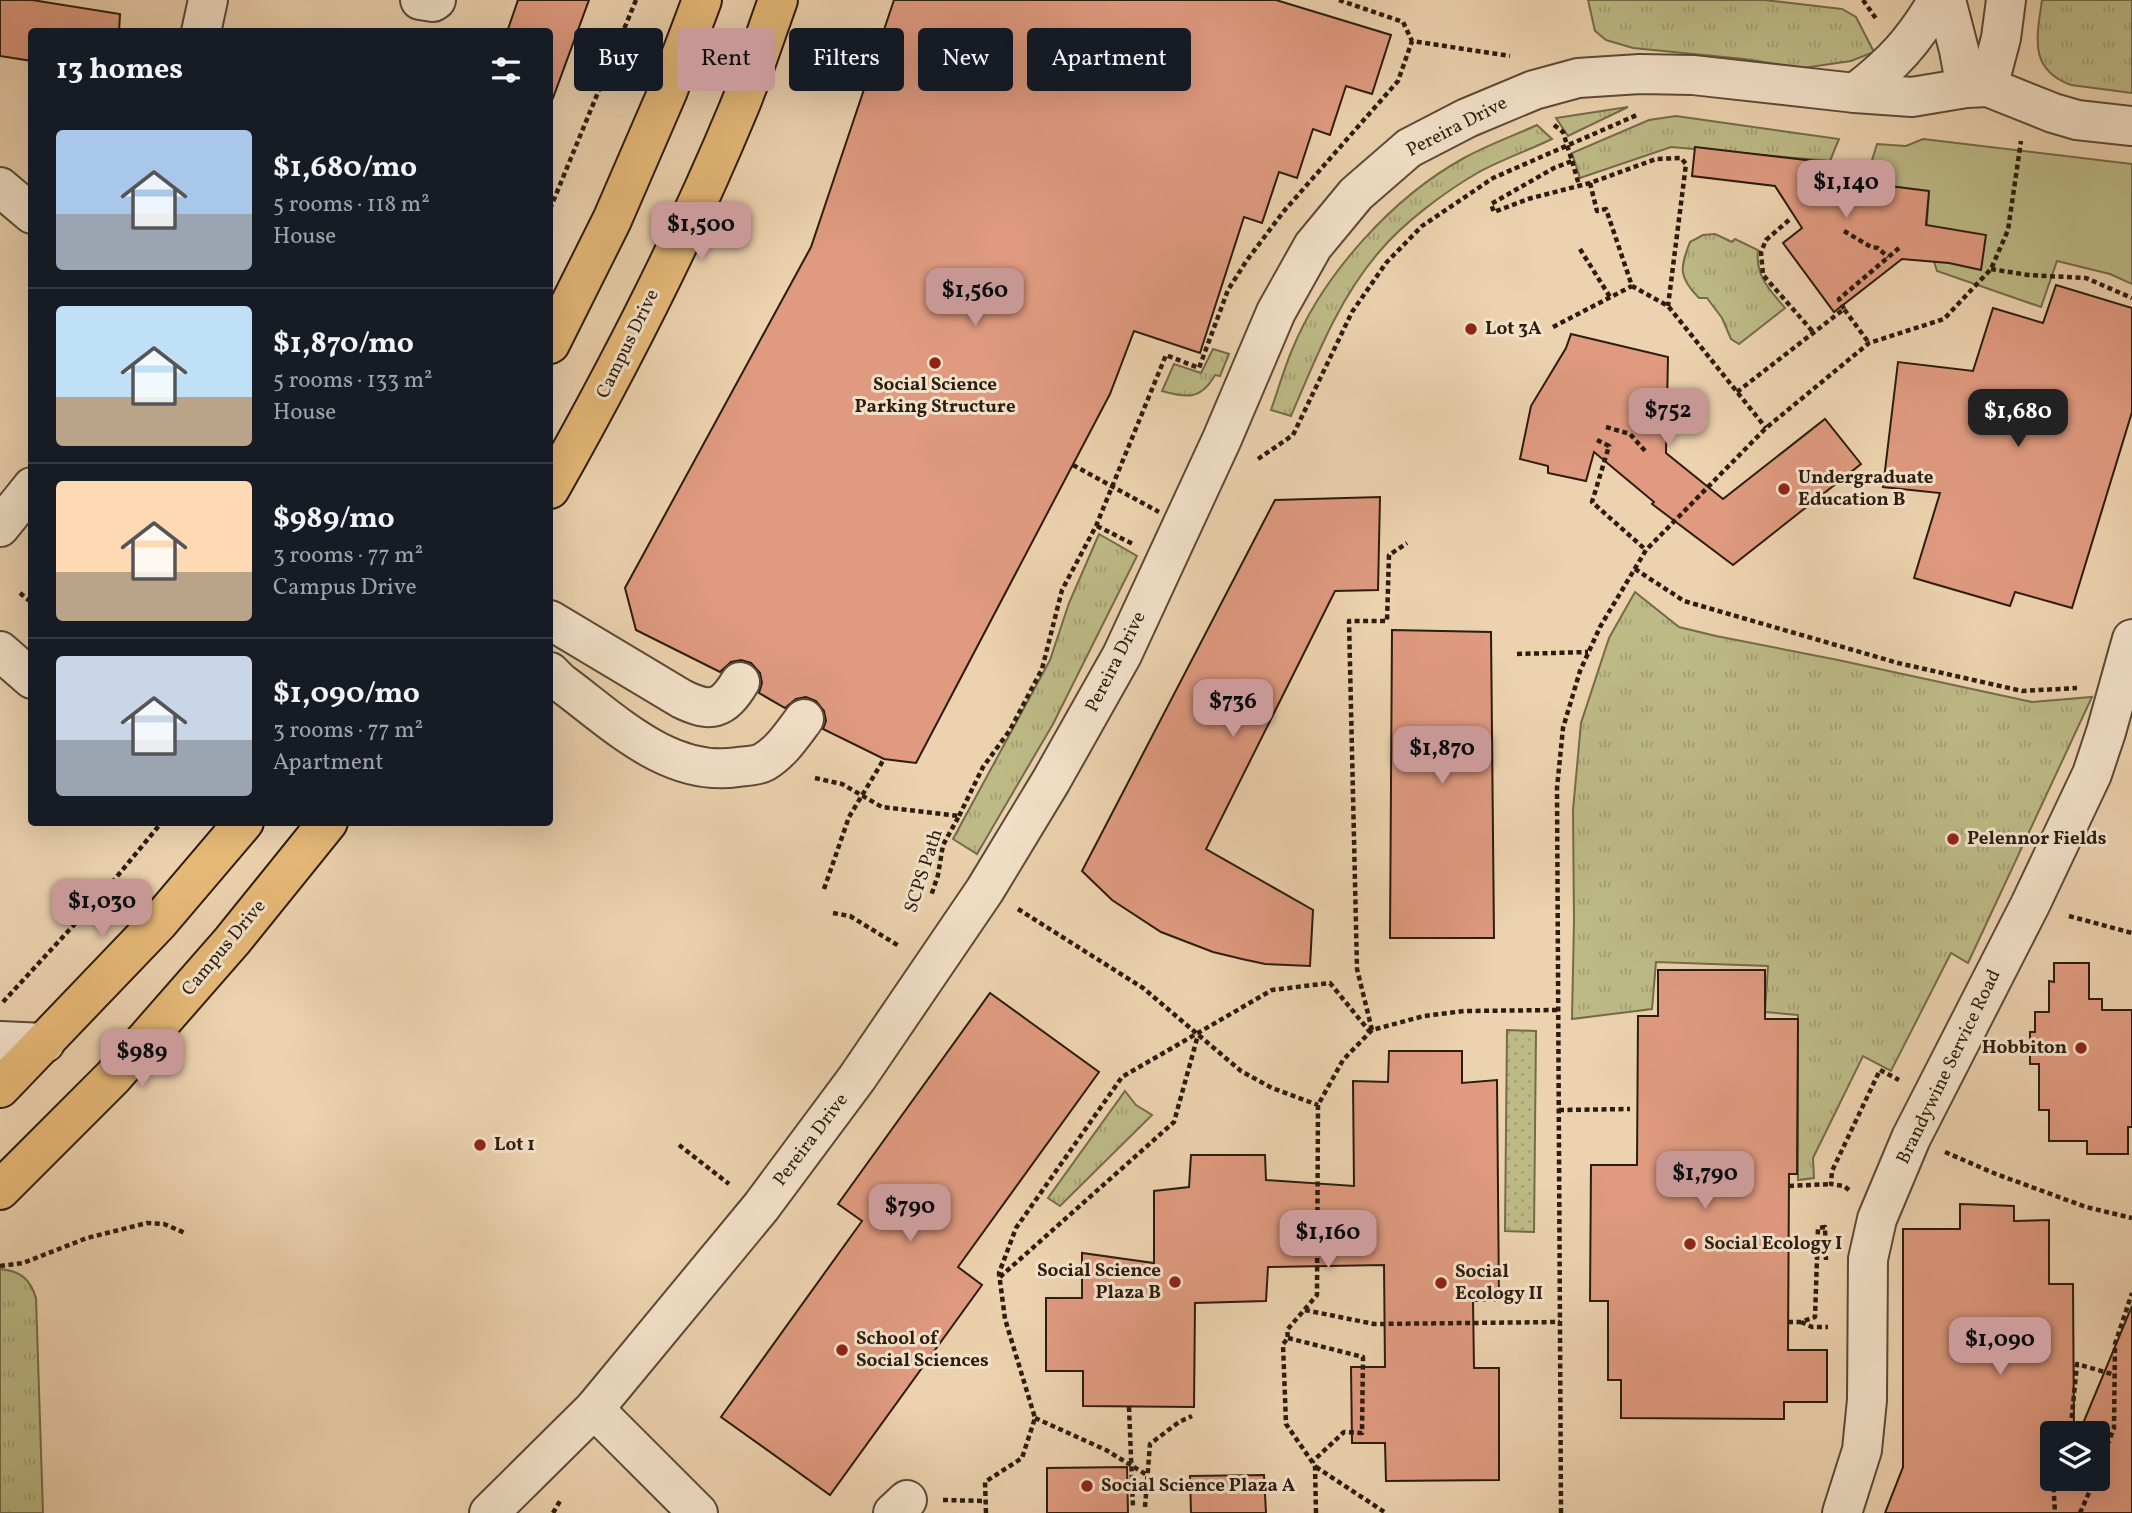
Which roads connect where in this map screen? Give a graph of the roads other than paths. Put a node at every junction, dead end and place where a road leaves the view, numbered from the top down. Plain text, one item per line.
1 (208, 0) edge
2 (420, 0) edge
3 (436, 0) edge
4 (702, 0) edge
5 (778, 0) edge
6 (1938, 0) edge
7 (1946, 0) edge
8 (2006, 0) edge
9 (202, 28) edge
10 (1977, 88) junction
11 (1855, 93) junction
12 (2132, 126) edge
13 (0, 187) edge
14 (28, 211) edge
15 (553, 338) edge
16 (553, 484) edge
17 (28, 492) edge
18 (0, 527) edge
19 (553, 622) edge
20 (2132, 639) edge
21 (0, 651) edge
22 (553, 675) edge
23 (28, 676) edge
24 (740, 682) dead end
25 (804, 719) dead end
26 (241, 826) edge
27 (325, 826) edge
28 (0, 1041) edge
29 (45, 1043) junction
30 (0, 1088) edge
31 (0, 1190) edge
32 (594, 1409) junction
33 (489, 1513) edge
34 (698, 1513) edge
35 (1842, 1513) edge

1 - 9 street
2 - 3 street
4 - 15 main road
5 - 16 main road, Campus Drive
6 - 11 street
7 - 10 street
8 - 10 street
10 - 11 street, Pereira Drive
10 - 12 street
11 - 32 street, Pereira Drive
13 - 14 street
17 - 18 street
19 - 24 street
20 - 35 street, Brandywine Service Road
21 - 23 street
22 - 25 street
26 - 29 main road
27 - 31 main road, Campus Drive
28 - 29 street
29 - 30 main road
32 - 33 street, Pereira Drive
32 - 34 street

